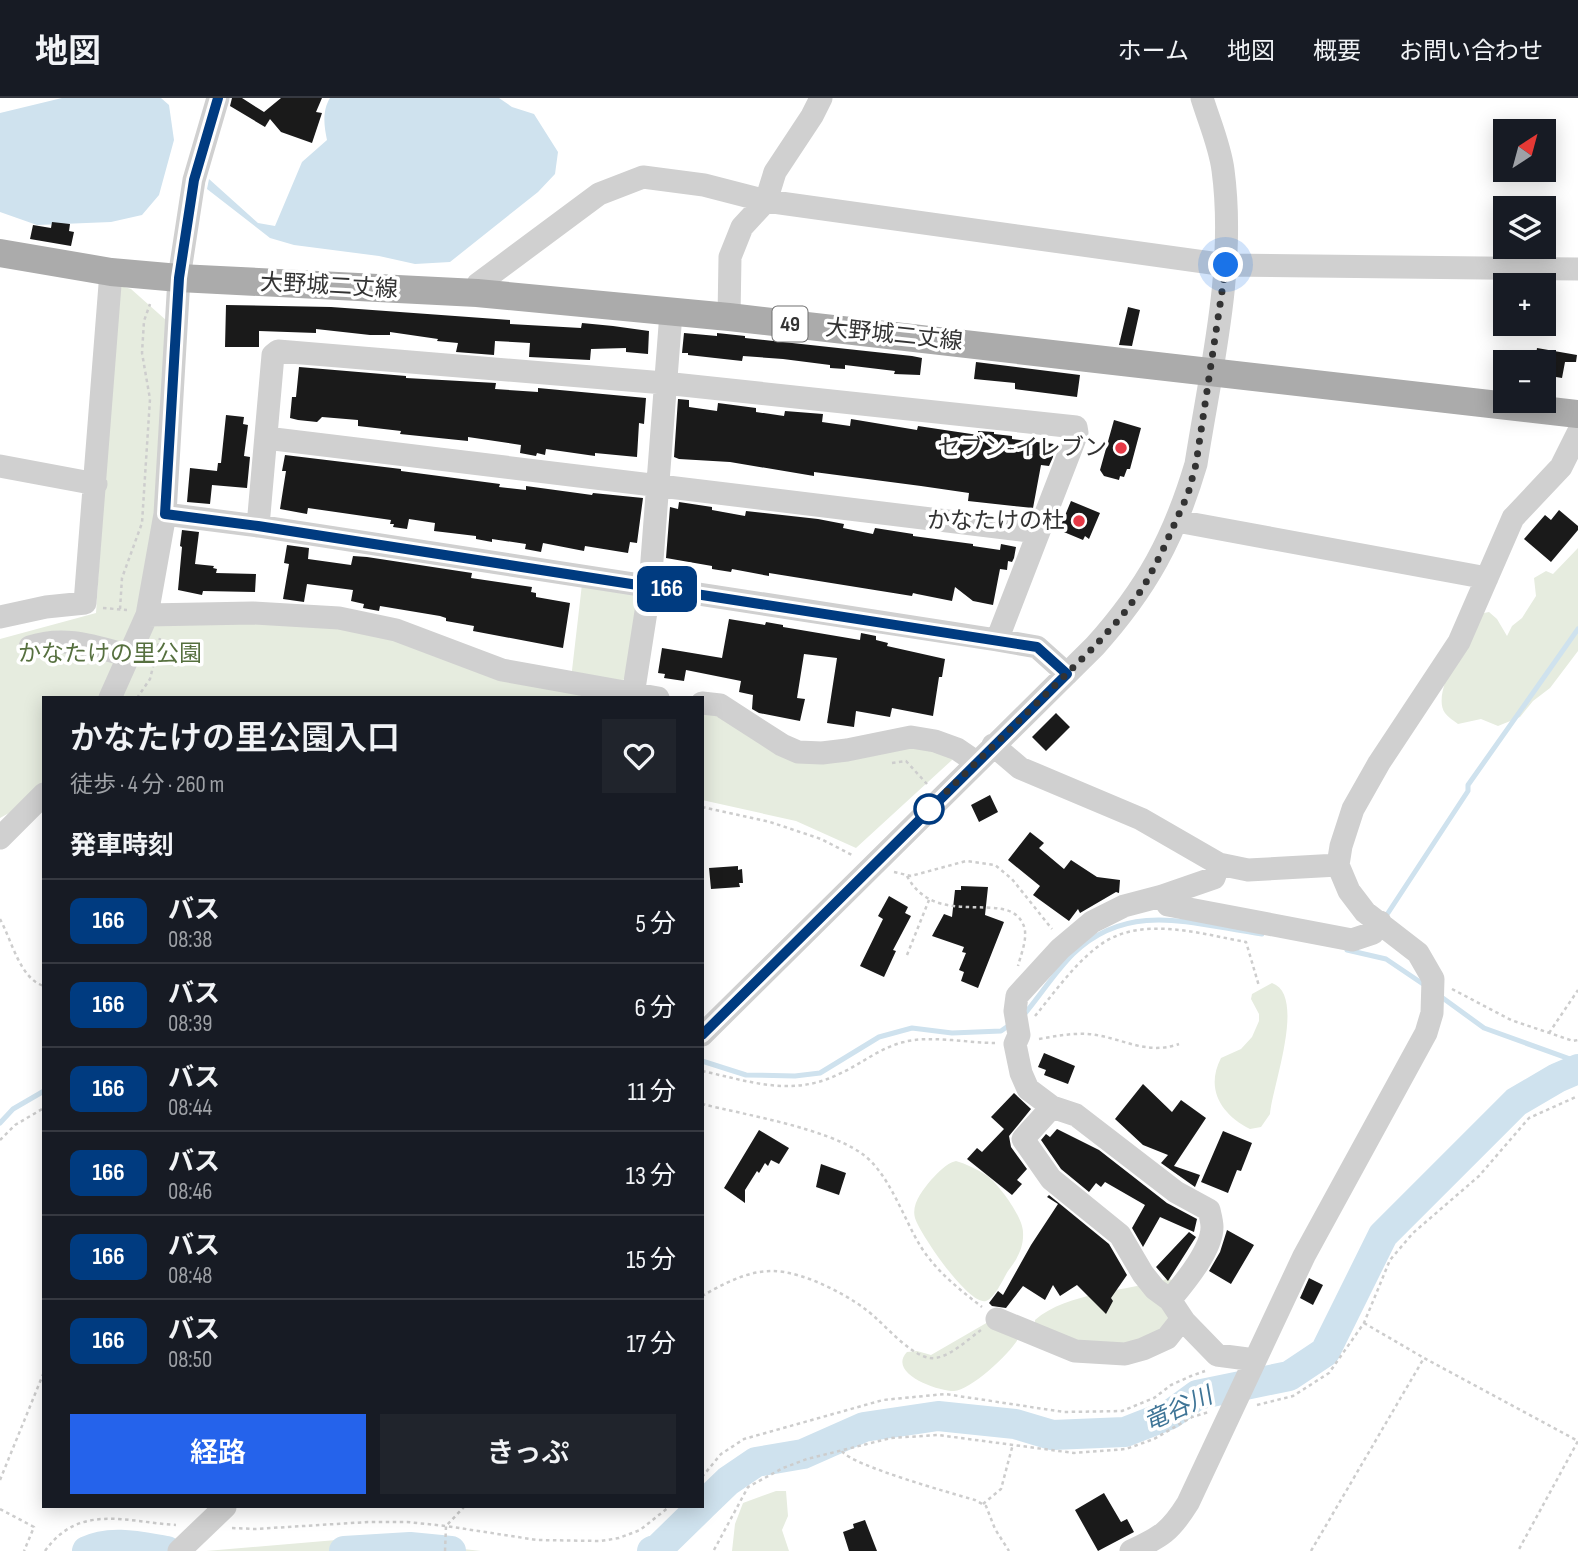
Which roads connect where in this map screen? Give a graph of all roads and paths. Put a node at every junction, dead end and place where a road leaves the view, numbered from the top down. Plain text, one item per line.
1 (218, 98) edge
2 (821, 98) edge
3 (1202, 98) edge
4 (766, 201) junction
5 (0, 253) edge
6 (1226, 265) junction
7 (1578, 270) edge
8 (111, 272) junction
9 (179, 278) junction
10 (477, 293) junction
11 (150, 304) dead end
12 (671, 313) junction
13 (729, 317) junction
14 (1211, 370) junction
15 (664, 383) junction
16 (1578, 414) edge
17 (1578, 433) edge
18 (267, 438) junction
19 (0, 466) edge
20 (96, 484) junction
21 (657, 484) junction
22 (165, 514) junction
23 (1177, 521) junction
24 (258, 526) junction
25 (1038, 532) junction
26 (1487, 578) junction
27 (650, 586) junction
28 (85, 603) junction
29 (120, 608) junction
30 (155, 615) junction
31 (0, 617) edge
32 (997, 640) junction
33 (30, 647) dead end
34 (130, 656) junction
35 (1067, 674) junction
36 (634, 695) junction
37 (111, 696) edge
38 (138, 696) edge
39 (642, 696) edge
40 (704, 703) edge
41 (993, 745) junction
42 (976, 762) junction
43 (42, 796) edge
44 (704, 807) edge
45 (4, 831) edge
46 (863, 859) dead end
47 (1219, 864) junction
48 (1338, 865) junction
49 (901, 875) dead end
50 (907, 876) junction
51 (1162, 896) junction
52 (929, 900) junction
53 (0, 919) edge
54 (1380, 922) junction
55 (1065, 945) junction
56 (907, 955) dead end
57 (1433, 979) junction
58 (42, 985) edge
59 (1259, 986) dead end
60 (1578, 990) edge
61 (1016, 1004) junction
62 (705, 1032) edge
63 (1549, 1033) junction
64 (1018, 1037) junction
65 (1578, 1040) edge
66 (1179, 1044) dead end
67 (704, 1072) edge
68 (1578, 1096) edge
69 (704, 1104) edge
70 (1052, 1107) junction
71 (42, 1109) edge
72 (0, 1140) edge
73 (704, 1295) edge
74 (1170, 1300) junction
75 (997, 1319) junction
76 (1184, 1321) junction
77 (1364, 1323) junction
78 (1224, 1357) junction
79 (1424, 1358) junction
80 (1253, 1364) junction
81 (42, 1377) edge
82 (1234, 1404) junction
83 (1013, 1444) junction
84 (842, 1451) junction
85 (704, 1475) edge
86 (0, 1480) edge
87 (983, 1505) junction
88 (463, 1508) edge
89 (668, 1508) edge
90 (0, 1509) edge
91 (228, 1517) edge
92 (182, 1525) dead end
93 (446, 1527) junction
94 (714, 1550) edge
95 (24, 1551) edge
96 (45, 1551) edge
97 (178, 1551) edge
98 (445, 1551) edge
99 (1009, 1551) edge
100 (1131, 1551) edge
101 (1311, 1551) edge
102 (1518, 1551) edge

1 - 9 street
2 - 4 street
3 - 6 street
4 - 6 street
4 - 10 street
4 - 13 street
5 - 8 main road, 大野城二丈線 / 49
6 - 7 street
6 - 14 street
8 - 9 main road, 大野城二丈線 / 49
8 - 20 street
9 - 10 main road, 大野城二丈線 / 49
9 - 22 street
10 - 12 main road, 大野城二丈線 / 49
11 - 29 path
12 - 13 main road, 大野城二丈線 / 49
12 - 15 street
13 - 14 main road, 大野城二丈線 / 49
14 - 16 main road, 大野城二丈線 / 49
14 - 23 street
15 - 18 street
15 - 21 street
15 - 25 street
17 - 26 street
18 - 21 street
18 - 24 street
19 - 20 street
20 - 28 street
21 - 25 street
21 - 27 street
22 - 24 street
22 - 30 street
23 - 26 street
23 - 35 street
24 - 27 street
25 - 32 street
26 - 48 street
27 - 32 street
27 - 36 street
28 - 29 path
28 - 31 street
29 - 30 path
30 - 34 street
30 - 36 street
30 - 38 path
32 - 35 street
33 - 34 street
34 - 37 street
35 - 41 street
36 - 39 street
40 - 42 street
41 - 42 street
41 - 47 street
42 - 62 street
43 - 45 street
44 - 46 path
47 - 48 street
47 - 51 street
48 - 54 street
49 - 50 path
50 - 52 path
50 - 55 path
51 - 54 street
51 - 55 street
52 - 56 path
52 - 61 path
53 - 58 path
54 - 57 street
55 - 61 street
57 - 63 path
57 - 80 street
59 - 64 path
60 - 63 path
61 - 64 street
63 - 65 path
64 - 66 path
64 - 67 path
64 - 70 street
68 - 77 path
69 - 75 path
70 - 74 street
70 - 74 street
71 - 72 path
73 - 75 path
74 - 76 street
75 - 76 street
76 - 78 street
77 - 79 path
77 - 82 path
78 - 80 street
78 - 85 path
79 - 101 path
79 - 102 path
80 - 82 street
81 - 86 path
82 - 83 path
82 - 100 street
83 - 84 path
83 - 87 path
84 - 87 path
84 - 94 path
87 - 99 path
88 - 93 path
89 - 93 path
90 - 95 path
91 - 93 path
91 - 97 street, bridge
92 - 96 path
93 - 98 path

